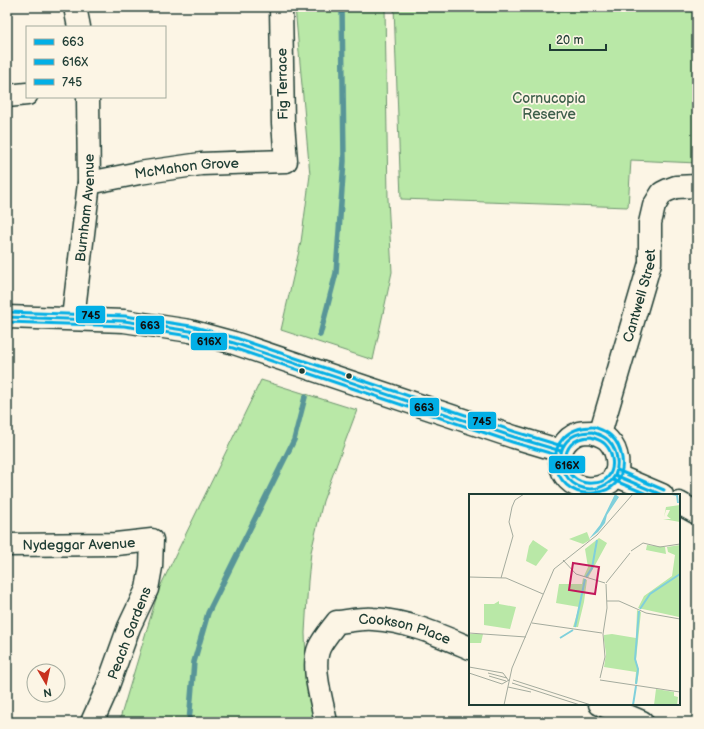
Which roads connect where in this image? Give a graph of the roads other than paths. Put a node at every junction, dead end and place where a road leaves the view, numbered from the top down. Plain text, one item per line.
1 (75, 7) edge
2 (281, 7) edge
3 (79, 26) edge
4 (26, 94) edge
5 (7, 96) edge
6 (88, 98) edge
7 (286, 161) joint
8 (89, 184) junction
9 (697, 186) edge
10 (7, 317) edge
11 (74, 318) junction
12 (600, 434) junction
13 (561, 450) junction
14 (615, 475) junction
15 (577, 491) edge
16 (660, 494) edge
17 (680, 504) edge
18 (697, 513) edge
19 (152, 540) joint
20 (7, 545) edge
21 (469, 648) edge
22 (602, 705) edge
23 (92, 722) edge
24 (326, 722) edge
25 (642, 722) edge

1 - 3 street
2 - 7 street, Fig Terrace
4 - 5 street
6 - 8 street, Burnham Avenue
7 - 8 street, McMahon Grove
8 - 11 street, Burnham Avenue
9 - 12 street, Cantwell Street
10 - 11 street
11 - 13 street
12 - 13 street
12 - 14 street
13 - 15 street
14 - 15 street
14 - 16 street
17 - 18 street
19 - 20 street, Nydeggar Avenue
19 - 23 street, Peach Gardens
21 - 24 street, Cookson Place
22 - 25 street

